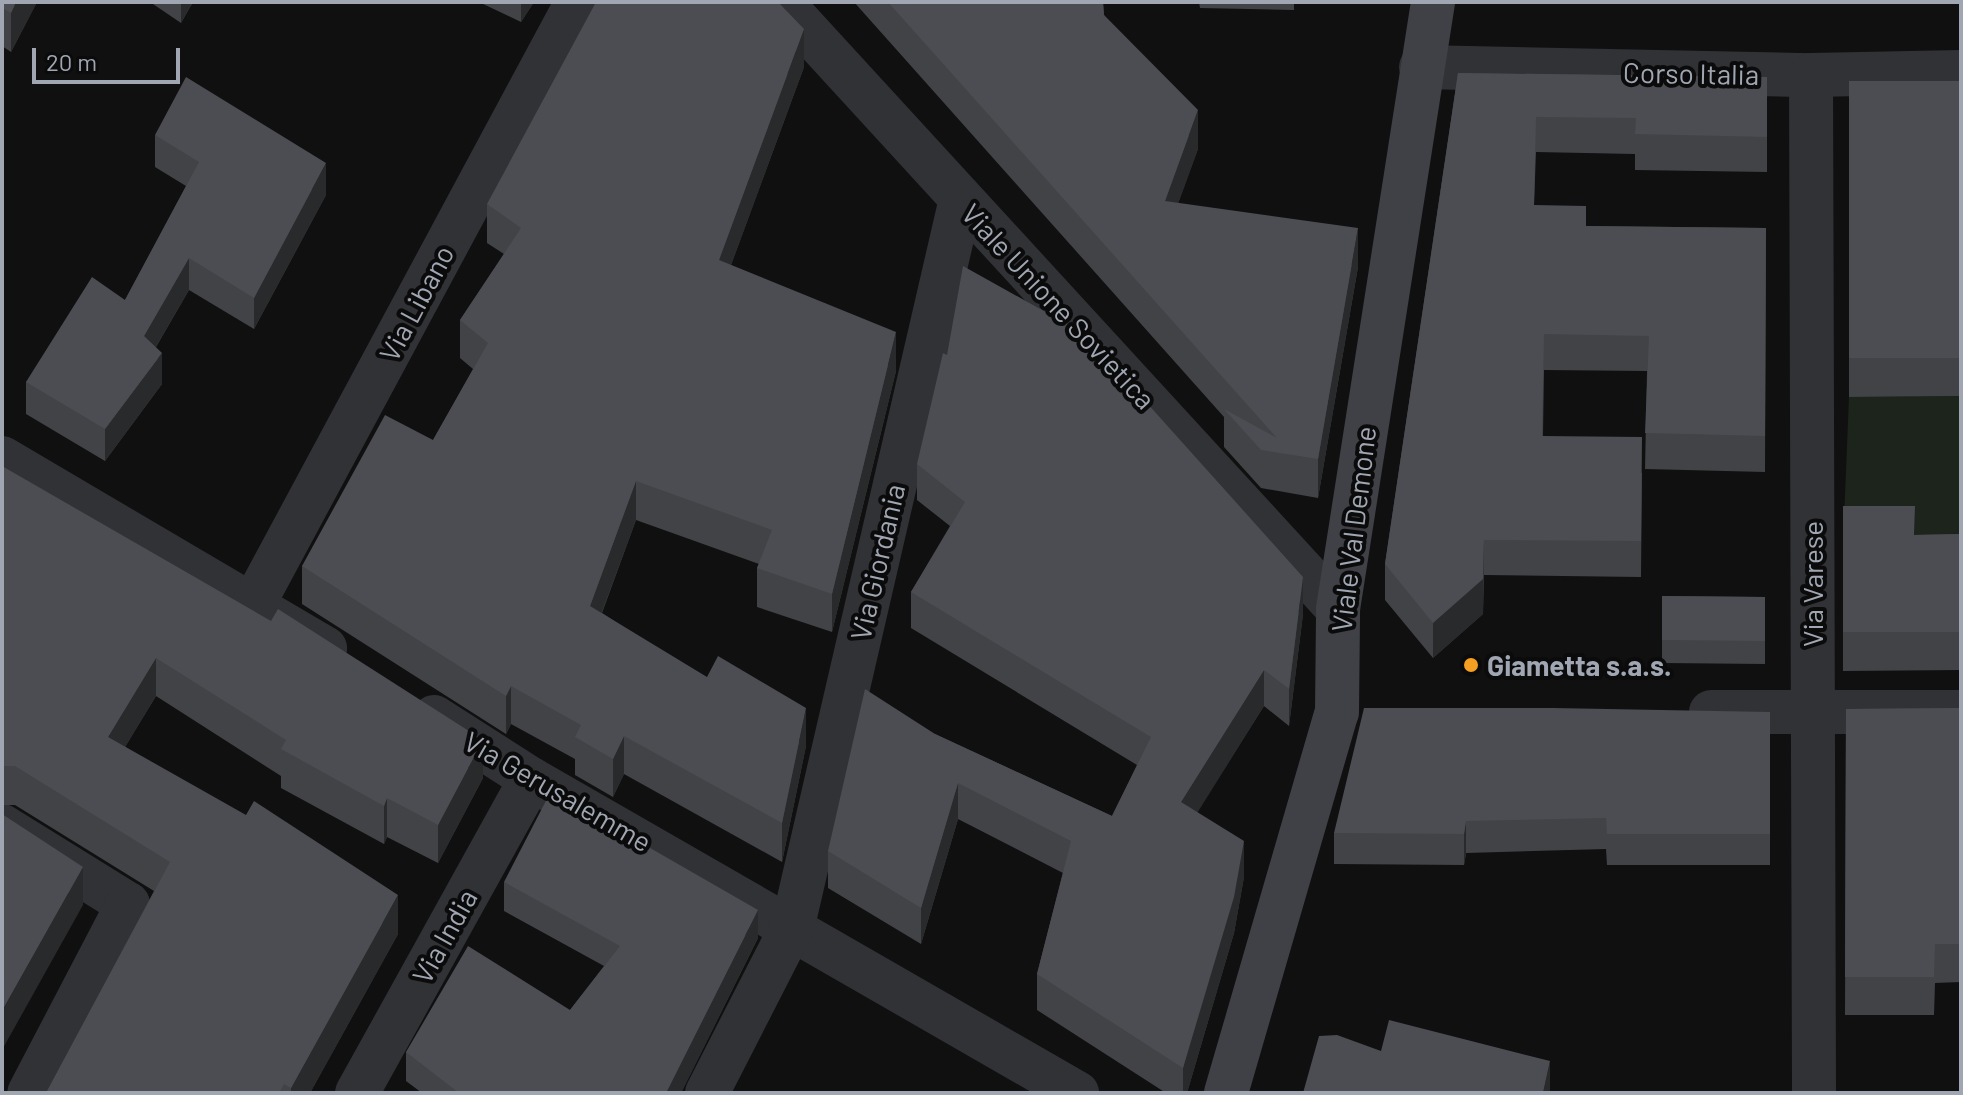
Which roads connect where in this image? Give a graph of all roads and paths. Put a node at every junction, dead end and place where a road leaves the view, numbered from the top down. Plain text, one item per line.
1 (577, 2) edge
2 (781, 2) edge
3 (1433, 2) edge
4 (1421, 67) junction
5 (1961, 72) edge
6 (1811, 75) junction
7 (961, 199) junction
8 (2, 458) edge
9 (254, 603) junction
10 (1338, 609) junction
11 (360, 670) edge
12 (399, 695) edge
13 (1337, 712) junction
14 (1385, 712) edge
15 (1670, 712) edge
16 (1813, 712) junction
17 (1961, 712) edge
18 (531, 779) junction
19 (2, 826) edge
20 (793, 925) junction
21 (29, 1093) edge
22 (357, 1093) edge
23 (707, 1093) edge
24 (1077, 1093) edge
25 (1226, 1093) edge
26 (1814, 1093) edge

1 - 9 street, Via Libano
2 - 7 street, Viale Unione Sovietica
3 - 4 street, Viale Val Demone
4 - 6 street, Corso Italia
4 - 10 street, Viale Val Demone
5 - 6 street, Corso Italia
6 - 16 street, Via Varese
7 - 10 street, Viale Unione Sovietica
7 - 20 street, Via Giordania
8 - 9 street
9 - 11 street
10 - 13 street, Viale Val Demone
12 - 18 street, Via Gerusalemme
13 - 14 street
13 - 25 street, Viale Val Demone
15 - 16 street
16 - 17 street
16 - 26 street, Via Varese
18 - 20 street, Via Gerusalemme
18 - 22 street, Via India
19 - 21 street
20 - 23 street, Via Giordania
20 - 24 street, Via Gerusalemme

